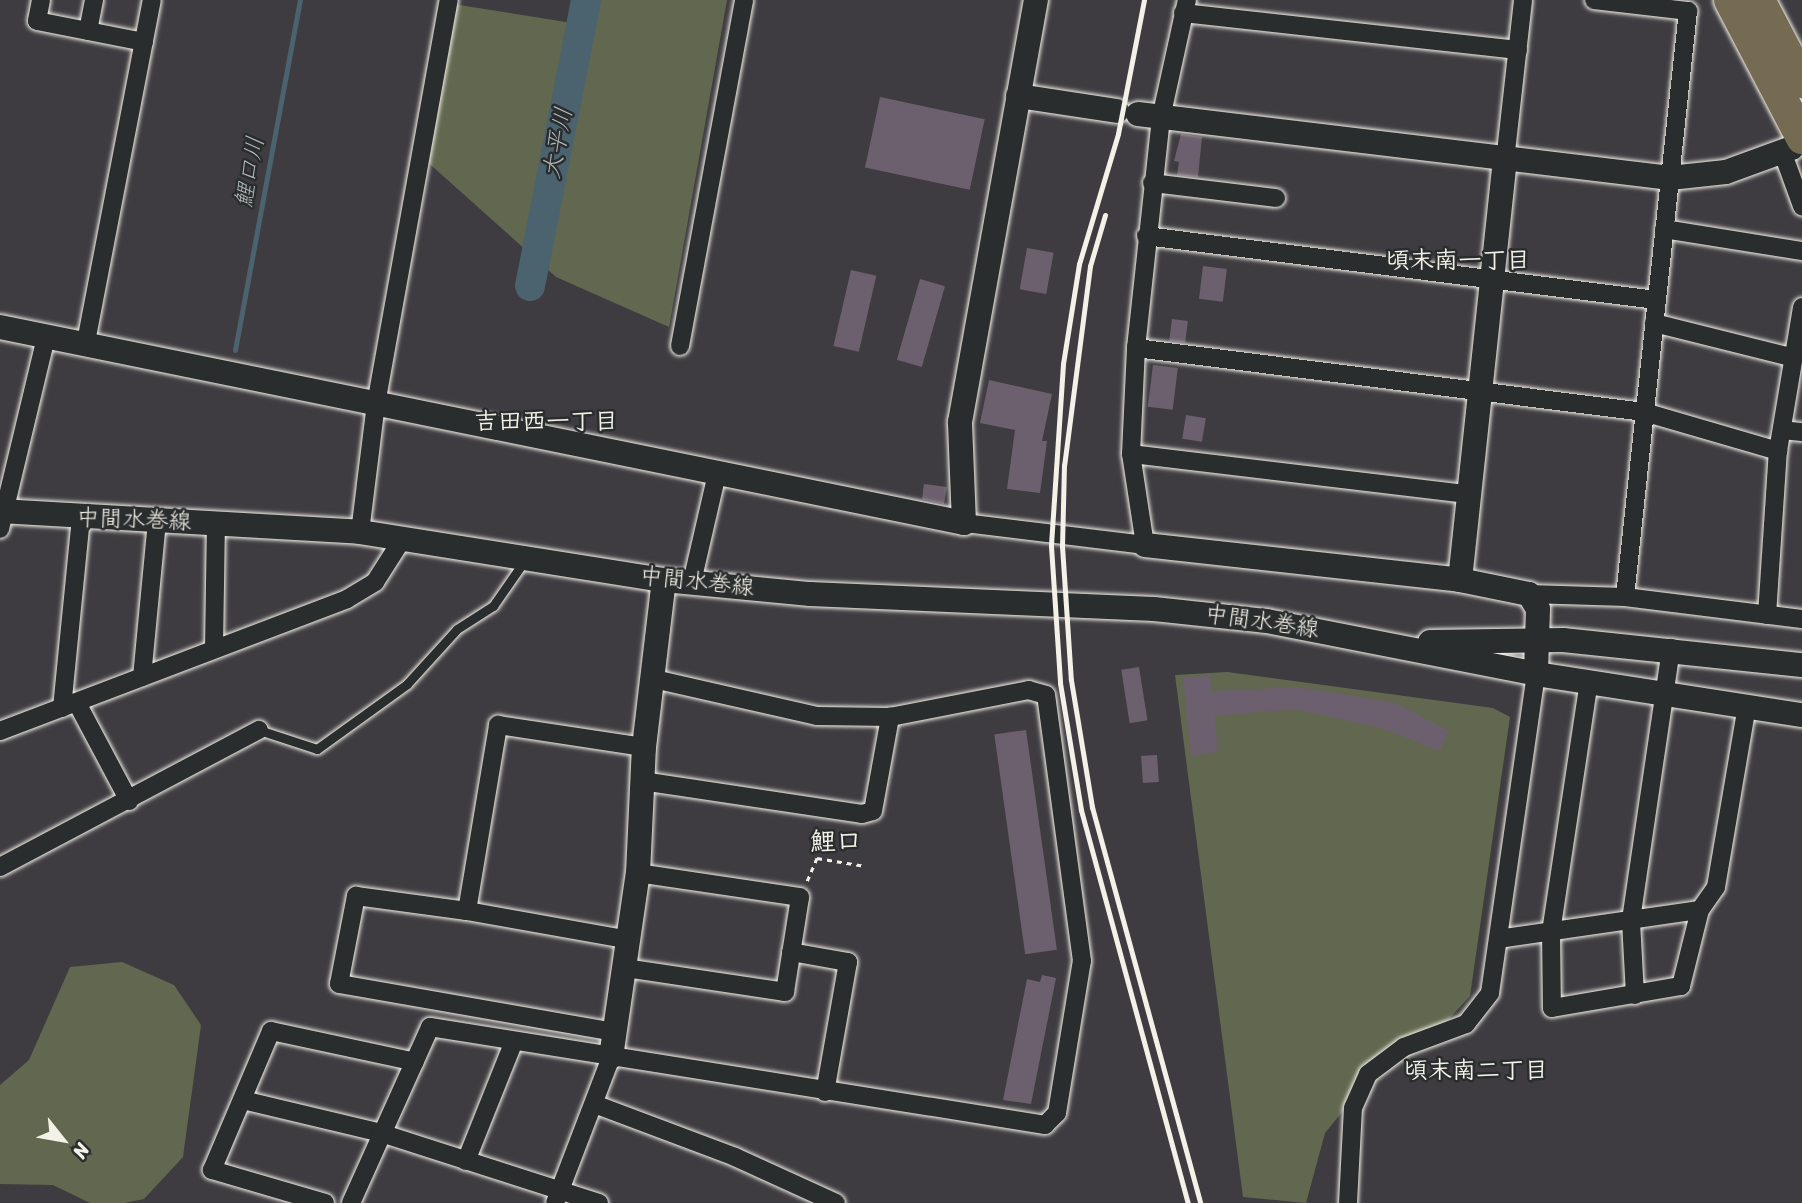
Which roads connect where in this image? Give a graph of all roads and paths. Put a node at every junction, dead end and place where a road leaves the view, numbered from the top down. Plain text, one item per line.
1 (41, 0) edge
2 (94, 0) edge
3 (152, 0) edge
4 (449, 0) edge
5 (744, 0) edge
6 (1036, 0) edge
7 (1524, 0) edge
8 (1594, 0) edge
9 (1730, 0) edge
10 (1759, 0) edge
11 (1185, 6) edge
12 (88, 31) junction
13 (144, 42) junction
14 (1518, 50) junction
15 (1802, 82) edge
16 (1018, 96) junction
17 (1139, 115) junction
18 (1792, 146) edge
19 (1505, 161) junction
20 (1670, 178) junction
21 (1153, 183) junction
22 (1276, 198) dead end
23 (1802, 206) edge
24 (1664, 229) junction
25 (1146, 236) junction
26 (1802, 251) edge
27 (1492, 282) junction
28 (1656, 300) junction
29 (1802, 307) edge
30 (1654, 323) junction
31 (0, 327) edge
32 (46, 337) junction
33 (680, 346) dead end
34 (85, 347) junction
35 (1136, 348) junction
36 (1790, 357) junction
37 (1478, 393) junction
38 (376, 404) junction
39 (1644, 412) junction
40 (1782, 430) junction
41 (1802, 432) edge
42 (1777, 451) junction
43 (1131, 454) junction
44 (717, 474) junction
45 (1467, 494) junction
46 (1, 517) edge
47 (81, 519) junction
48 (157, 521) junction
49 (216, 523) junction
50 (964, 523) junction
51 (360, 532) junction
52 (403, 538) junction
53 (1145, 545) junction
54 (526, 559) junction
55 (664, 580) junction
56 (1460, 580) junction
57 (692, 582) junction
58 (1529, 594) junction
59 (1625, 597) junction
60 (1767, 615) junction
61 (1802, 619) edge
62 (1536, 641) junction
63 (1394, 642) junction
64 (214, 648) junction
65 (1671, 648) junction
66 (1802, 665) edge
67 (1536, 674) junction
68 (142, 677) junction
69 (650, 678) junction
70 (1589, 681) junction
71 (1666, 690) junction
72 (70, 705) junction
73 (1747, 706) junction
74 (1802, 715) edge
75 (890, 717) junction
76 (259, 730) joint
77 (0, 731) edge
78 (644, 747) junction
79 (642, 781) junction
80 (129, 801) junction
81 (865, 866) dead end
82 (0, 867) edge
83 (638, 873) junction
84 (800, 897) junction
85 (1700, 910) junction
86 (467, 911) junction
87 (1631, 920) junction
88 (1551, 931) junction
89 (1498, 939) junction
90 (629, 940) junction
91 (791, 952) junction
92 (625, 968) junction
93 (1635, 995) junction
94 (615, 1032) junction
95 (514, 1041) junction
96 (611, 1057) junction
97 (415, 1062) junction
98 (825, 1092) junction
99 (243, 1100) junction
100 (597, 1105) junction
101 (381, 1133) junction
102 (466, 1161) junction
103 (559, 1196) edge
104 (326, 1203) edge
105 (351, 1203) edge
106 (598, 1203) edge
107 (836, 1203) edge
108 (1348, 1203) edge

1 - 12 street
2 - 12 street
3 - 13 street
4 - 38 street
5 - 33 street
6 - 16 street
7 - 14 street
8 - 20 street
9 - 18 highway
10 - 15 highway
11 - 14 street
11 - 17 street
12 - 13 street
13 - 34 street
14 - 19 street
16 - 17 street
16 - 50 street
17 - 19 street
17 - 21 street
18 - 20 street
18 - 23 street
19 - 20 street
19 - 27 street
20 - 24 street
21 - 22 street
21 - 25 street
24 - 26 street
24 - 28 street
25 - 27 street
25 - 35 street
27 - 28 street
27 - 37 street
28 - 30 street
29 - 36 street
30 - 36 street
30 - 39 street
31 - 32 street
32 - 34 street
32 - 46 street
34 - 38 street
35 - 37 street
35 - 43 street
36 - 40 street
37 - 39 street
37 - 45 street
38 - 44 street
38 - 51 street
39 - 42 street
39 - 59 street
40 - 41 street
40 - 42 street
42 - 60 street
43 - 45 street
43 - 53 street
44 - 50 street
44 - 57 street
45 - 56 street
46 - 47 street, 中間水巻線
47 - 48 street, 中間水巻線
47 - 72 street
48 - 49 street, 中間水巻線
48 - 68 street
49 - 51 street, 中間水巻線
49 - 64 street
50 - 53 street
51 - 52 street, 中間水巻線
52 - 54 street, 中間水巻線
52 - 64 street
53 - 56 street
54 - 55 street, 中間水巻線
54 - 76 lane
55 - 57 street, 中間水巻線
55 - 69 street
56 - 58 street
57 - 63 street, 中間水巻線
58 - 59 street
58 - 62 street
59 - 60 street
60 - 61 street
62 - 63 street, 中間水巻線
62 - 65 street, 中間水巻線
62 - 67 street
63 - 67 street, 中間水巻線
64 - 68 street
65 - 66 street, 中間水巻線
65 - 71 street
67 - 70 street, 中間水巻線
67 - 89 street
68 - 72 street
69 - 75 street
69 - 78 street
70 - 71 street, 中間水巻線
70 - 88 street
71 - 73 street, 中間水巻線
71 - 87 street
72 - 77 street
72 - 80 street
73 - 74 street, 中間水巻線
73 - 85 street
75 - 79 street
75 - 98 street
76 - 80 street
78 - 79 street
78 - 86 street
79 - 83 street
80 - 82 street
81 - 84 path
83 - 84 street
83 - 90 street
84 - 91 street
85 - 87 street
85 - 93 street
86 - 90 street
86 - 94 street
87 - 88 street
87 - 93 street
88 - 89 street
88 - 93 street
89 - 108 street
90 - 92 street
91 - 92 street
91 - 98 street
92 - 94 street
94 - 96 street
95 - 96 street
95 - 97 street
95 - 102 street
96 - 98 street
96 - 100 street
97 - 99 street
97 - 101 street
99 - 101 street
99 - 104 street
100 - 103 street
100 - 107 street
101 - 102 street
101 - 105 street
102 - 103 street
103 - 106 street

